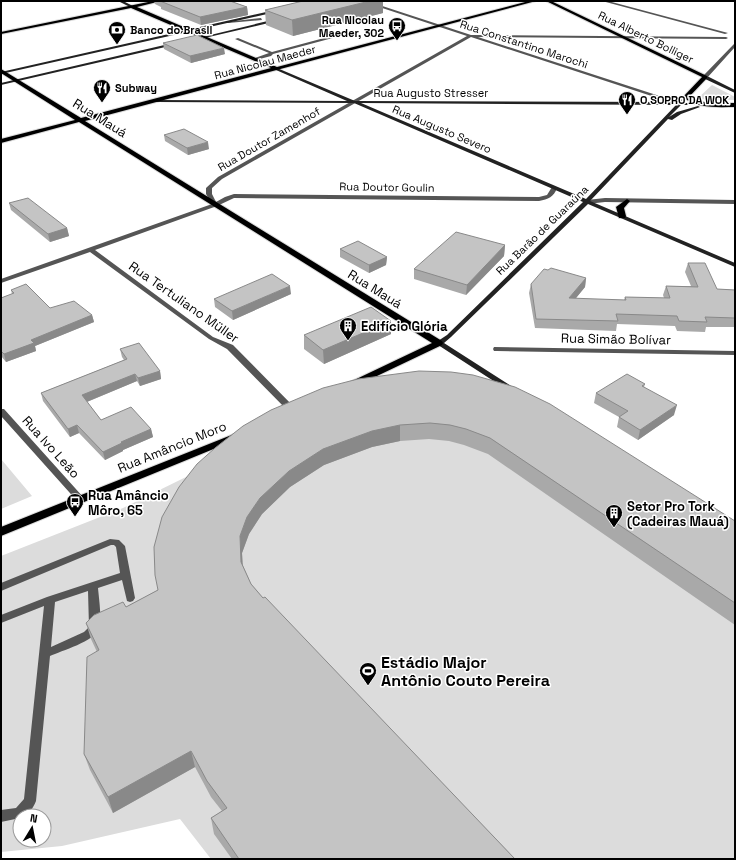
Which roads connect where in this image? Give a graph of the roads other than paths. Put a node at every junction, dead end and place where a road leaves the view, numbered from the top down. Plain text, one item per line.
1 (120, 1) edge
2 (159, 1) edge
3 (363, 1) edge
4 (534, 1) edge
5 (548, 1) edge
6 (604, 1) edge
7 (133, 6) junction
8 (279, 10) edge
9 (261, 19) dead end
10 (282, 19) edge
11 (228, 22) junction
12 (439, 26) junction
13 (189, 31) junction
14 (354, 31) dead end
15 (733, 32) dead end
16 (1, 33) edge
17 (470, 36) junction
18 (726, 36) junction
19 (204, 37) junction
20 (622, 37) junction
21 (237, 39) dead end
22 (189, 41) edge
23 (181, 42) edge
24 (734, 42) edge
25 (272, 53) junction
26 (256, 59) junction
27 (277, 69) junction
28 (2, 72) edge
29 (705, 77) junction
30 (16, 81) junction
31 (700, 83) junction
32 (1, 84) edge
33 (724, 86) junction
34 (735, 92) edge
35 (686, 97) junction
36 (156, 101) junction
37 (354, 102) junction
38 (679, 104) junction
39 (706, 104) junction
40 (735, 105) edge
41 (80, 121) junction
42 (657, 128) junction
43 (1, 142) edge
44 (554, 188) junction
45 (627, 201) junction
46 (588, 202) junction
47 (735, 202) edge
48 (215, 205) junction
49 (622, 216) junction
50 (90, 249) junction
51 (735, 265) edge
52 (1, 281) edge
53 (439, 343) junction
54 (497, 349) dead end
55 (735, 353) edge
56 (343, 389) edge
57 (521, 395) edge
58 (1, 411) edge
59 (298, 411) joint
60 (281, 418) edge
61 (246, 432) edge
62 (81, 500) junction
63 (1, 532) edge
64 (125, 575) junction
65 (93, 586) junction
66 (1, 587) edge
67 (130, 598) dead end
68 (50, 600) junction
69 (1, 619) edge
70 (44, 654) junction
71 (1, 816) edge

1 - 7 street, Rua Augusto Severo
2 - 7 main road
3 - 12 street, Rua Constantino Marochi
4 - 12 main road, Rua Nicolau Maeder
5 - 20 main road, Rua Alberto Bolliger
6 - 18 street
7 - 13 main road, Rua Augusto Severo
7 - 16 main road
8 - 11 street
9 - 11 street
10 - 19 street
11 - 13 street
12 - 17 street, Rua Constantino Marochi
12 - 27 main road, Rua Nicolau Maeder
13 - 19 main road, Rua Augusto Severo
13 - 28 street
14 - 25 street
15 - 18 street
17 - 20 street
17 - 37 street, Rua Doutor Zamenhof
17 - 38 street, Rua Constantino Marochi
18 - 20 street
18 - 24 street
19 - 22 street
19 - 26 main road, Rua Augusto Severo
20 - 29 main road, Rua Alberto Bolliger
21 - 25 street
23 - 30 street
24 - 29 street, Rua Barão de Guaraúna
25 - 26 street
26 - 27 main road, Rua Augusto Severo
27 - 36 main road, Rua Nicolau Maeder
27 - 37 street, Rua Augusto Severo
28 - 30 main road, Rua Mauá
29 - 31 main road, Rua Barão de Guaraúna
29 - 33 street, Rua Alberto Bolliger
30 - 32 street
30 - 41 main road, Rua Mauá
31 - 33 street
31 - 35 main road, Rua Barão de Guaraúna
33 - 34 street, Rua Alberto Bolliger
35 - 38 street, Rua Barão de Guaraúna
35 - 39 main road, Rua Augusto Stresser
36 - 37 street, Rua Augusto Stresser
36 - 41 main road, Rua Nicolau Maeder
37 - 38 street, Rua Augusto Stresser
37 - 44 street, Rua Augusto Severo
37 - 48 street, Rua Doutor Zamenhof
38 - 39 street, Rua Augusto Stresser
38 - 42 street, Rua Barão de Guaraúna
39 - 40 main road, Rua Augusto Stresser
39 - 42 street, Rua Barão de Guaraúna
41 - 43 main road, Rua Nicolau Maeder
41 - 48 main road, Rua Mauá
42 - 46 street, Rua Barão de Guaraúna
44 - 46 street, Rua Augusto Severo
44 - 48 street, Rua Doutor Goulin
45 - 46 street
45 - 47 street
45 - 49 main road
46 - 49 street, Rua Augusto Severo
46 - 53 street, Rua Barão de Guaraúna
48 - 50 street
48 - 53 main road, Rua Mauá
49 - 51 street, Rua Augusto Severo
50 - 52 street
50 - 59 street, Rua Tertuliano Müller
53 - 56 main road
53 - 57 street, Rua Mauá
54 - 55 street, Rua Simão Bolívar
58 - 62 street, Rua Ivo Leão
59 - 60 main road
61 - 62 main road, Rua Amâncio Moro
62 - 63 main road, Rua Amâncio Moro
64 - 65 street
64 - 66 street
64 - 67 street
65 - 68 street
65 - 70 street
68 - 69 street
68 - 70 street
70 - 71 street

